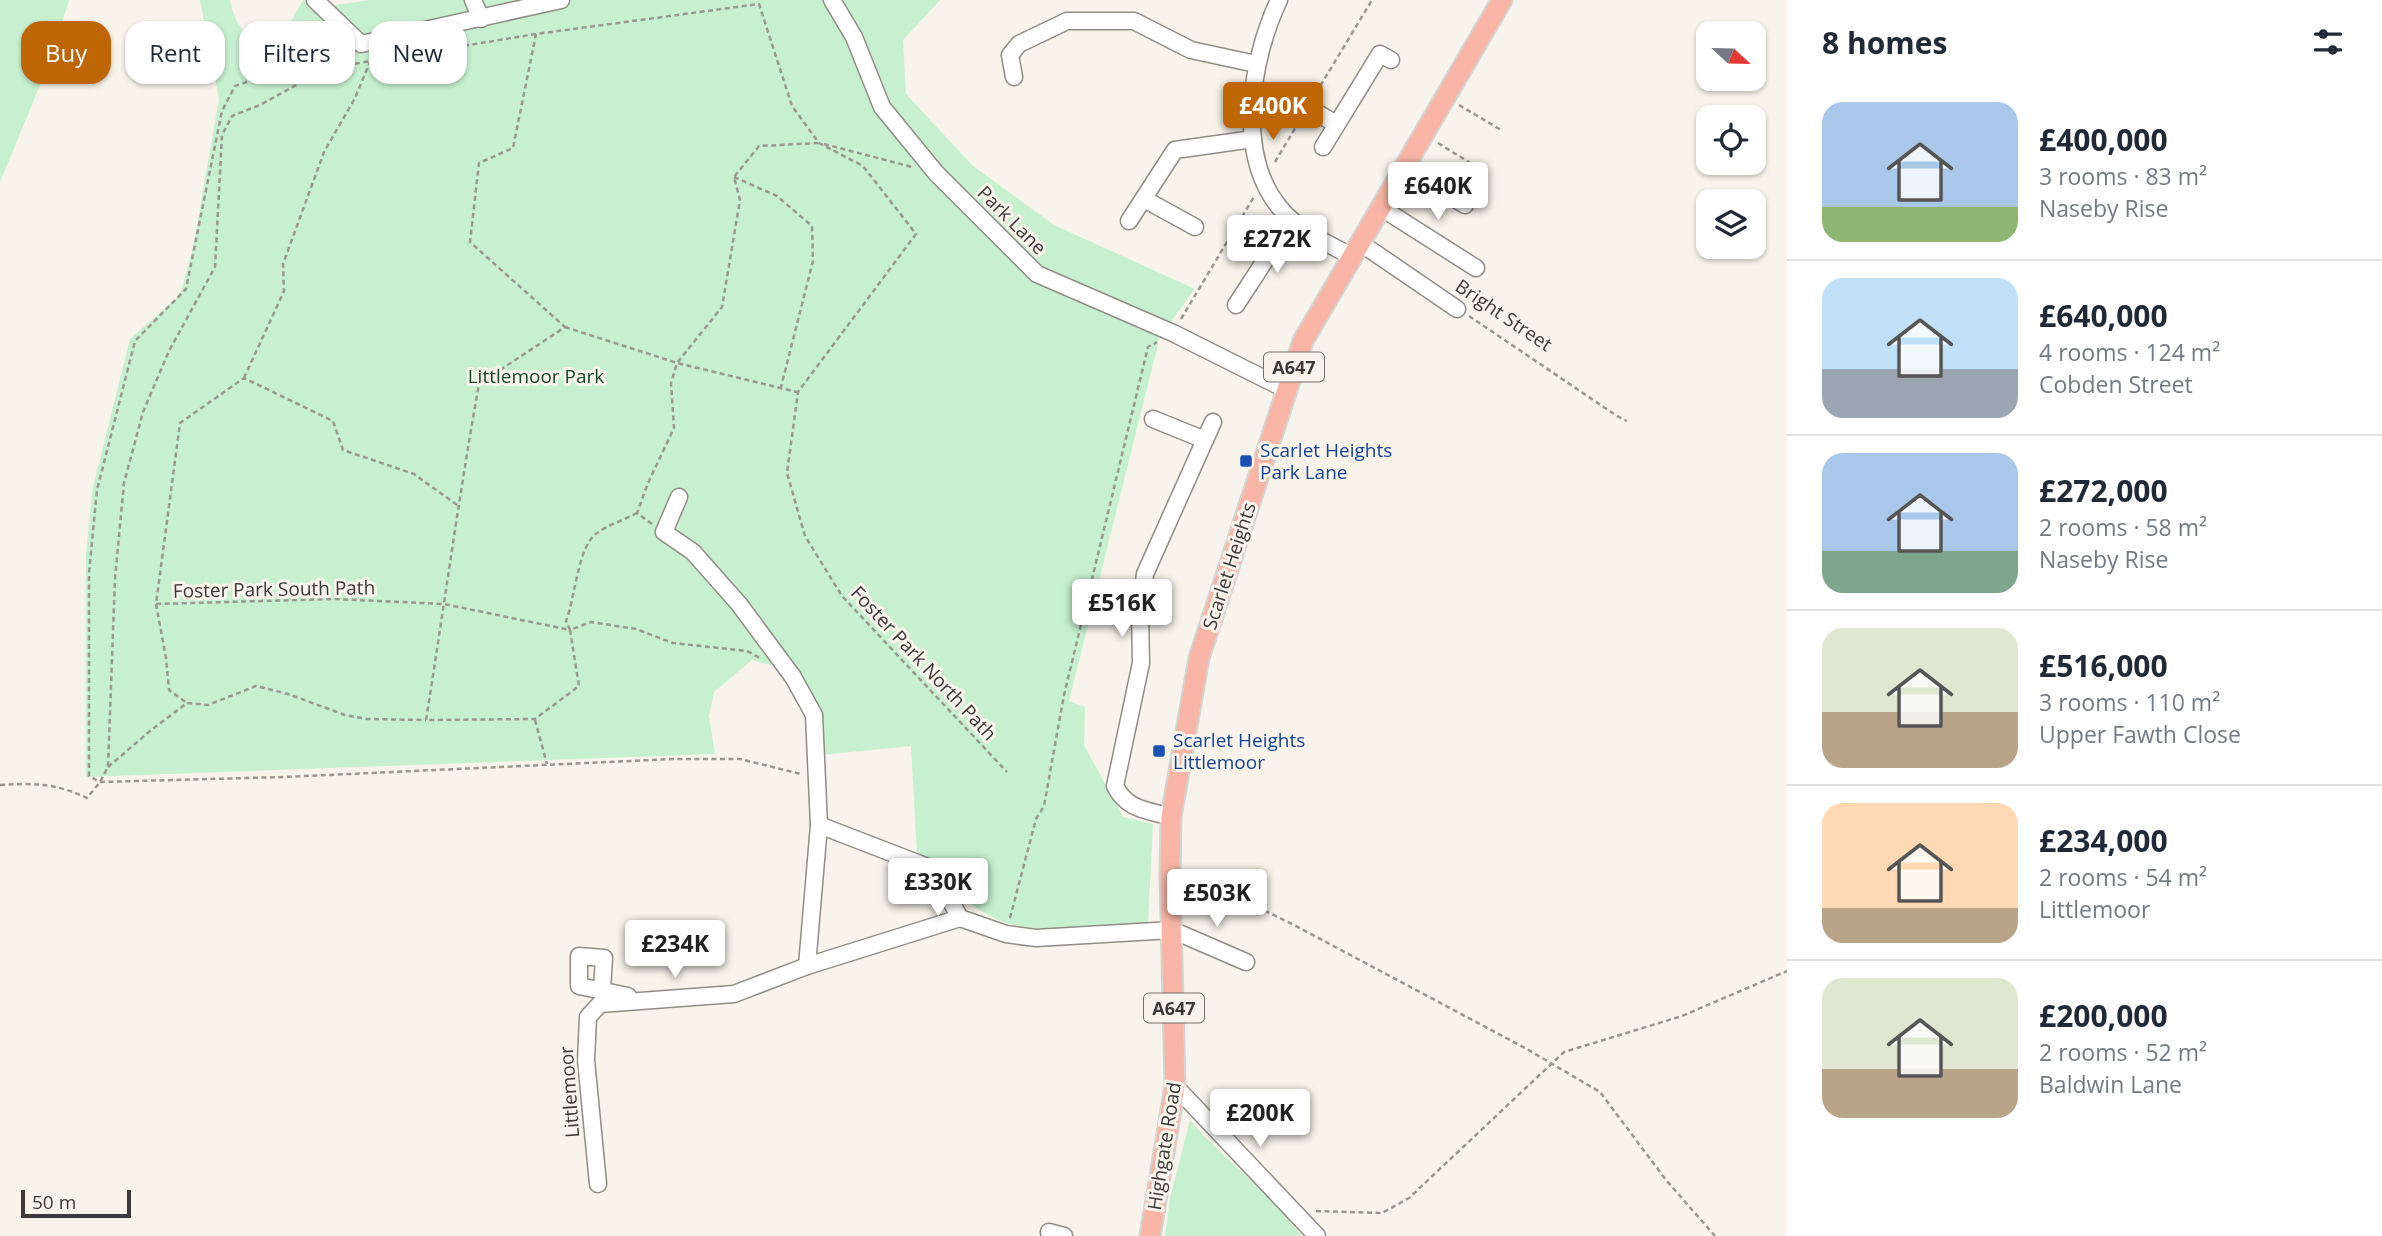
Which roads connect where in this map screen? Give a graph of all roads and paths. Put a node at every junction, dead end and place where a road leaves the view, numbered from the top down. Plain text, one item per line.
1 (315, 0) edge
2 (473, 0) edge
3 (561, 0) edge
4 (832, 0) edge
5 (1279, 0) edge
6 (1371, 0) edge
7 (1502, 0) edge
8 (481, 19) junction
9 (536, 34) junction
10 (361, 44) junction
11 (467, 45) edge
12 (369, 59) edge
13 (1391, 60) dead end
14 (369, 61) edge
15 (369, 63) edge
16 (1256, 64) junction
17 (1014, 77) dead end
18 (1254, 92) junction
19 (1445, 96) junction
20 (1307, 108) junction
21 (1336, 124) junction
22 (1501, 130) dead end
23 (1423, 134) junction
24 (1253, 139) junction
25 (819, 143) junction
26 (1322, 147) dead end
27 (1403, 167) junction
28 (1480, 169) dead end
29 (936, 173) junction
30 (734, 177) junction
31 (1263, 181) junction
32 (1144, 199) junction
33 (1465, 205) dead end
34 (1380, 207) junction
35 (1129, 221) dead end
36 (1297, 224) junction
37 (1195, 227) dead end
38 (1355, 249) junction
39 (1476, 268) dead end
40 (1236, 305) dead end
41 (1457, 309) joint
42 (565, 327) junction
43 (1172, 333) junction
44 (677, 363) junction
45 (244, 378) junction
46 (781, 387) junction
47 (1287, 390) junction
48 (798, 392) junction
49 (1153, 419) dead end
50 (1627, 421) dead end
51 (1213, 422) dead end
52 (1205, 440) junction
53 (679, 497) dead end
54 (457, 505) junction
55 (637, 513) junction
56 (664, 532) junction
57 (156, 604) junction
58 (444, 604) junction
59 (570, 630) junction
60 (770, 664) dead end
61 (187, 703) junction
62 (535, 719) junction
63 (426, 720) junction
64 (547, 764) junction
65 (108, 767) junction
66 (1007, 772) dead end
67 (816, 778) junction
68 (100, 782) junction
69 (0, 785) edge
70 (1171, 817) junction
71 (819, 825) junction
72 (1170, 876) junction
73 (960, 918) junction
74 (1172, 930) junction
75 (1006, 934) junction
76 (1246, 962) dead end
77 (807, 966) junction
78 (1787, 971) edge
79 (602, 990) dead end
80 (665, 999) junction
81 (1550, 1065) junction
82 (1175, 1086) junction
83 (598, 1184) dead end
84 (1295, 1213) junction
85 (1150, 1236) edge
86 (1317, 1236) edge
87 (1715, 1236) edge

1 - 10 street
2 - 8 street
3 - 8 street
4 - 29 street, Park Lane
5 - 16 street, Bright Street
6 - 20 path
7 - 19 main road, Scarlet Heights / A647
8 - 10 street
9 - 11 path
9 - 25 path, Foster Park North Path
9 - 42 path
10 - 12 path
10 - 68 path
13 - 21 street
14 - 65 path
15 - 45 path
16 - 17 street
16 - 18 street, Bright Street
18 - 20 street
18 - 24 street, Bright Street
19 - 22 path
19 - 23 main road, Scarlet Heights / A647
20 - 21 street
20 - 31 path
21 - 26 street
23 - 27 main road, Scarlet Heights / A647
23 - 28 path
24 - 31 street, Bright Street
24 - 32 street
25 - 29 path
25 - 30 path
25 - 48 path, Foster Park North Path
27 - 33 street
27 - 34 main road, Scarlet Heights / A647
29 - 43 street, Park Lane
30 - 44 path
30 - 46 path
31 - 36 street, Bright Street
31 - 43 path
32 - 35 street
32 - 37 street
34 - 38 main road, Scarlet Heights / A647
34 - 39 street
36 - 38 street, Bright Street
36 - 40 street
38 - 41 street, Bright Street
38 - 47 main road, Scarlet Heights / A647
41 - 50 path, Bright Street
42 - 44 path
42 - 54 path
43 - 47 street, Park Lane
43 - 75 path
44 - 46 path
44 - 55 path
45 - 54 path
45 - 57 path, Foster Park South Path
46 - 48 path
47 - 70 main road, Scarlet Heights / A647
48 - 66 path, Foster Park North Path
49 - 52 street
51 - 52 street
52 - 70 street
53 - 56 street
54 - 58 path
55 - 56 path
55 - 59 path
56 - 67 street
57 - 58 path, Foster Park South Path
57 - 61 path
58 - 59 path, Foster Park South Path
58 - 63 path
59 - 60 path
59 - 62 path
61 - 63 path
61 - 65 path
62 - 63 path
62 - 64 path
64 - 67 path
64 - 68 path
65 - 68 path
67 - 71 street
68 - 69 path
70 - 72 main road, A647
71 - 73 street
71 - 77 street
72 - 74 main road, A647
72 - 81 path
73 - 75 street
73 - 77 street, Littlemoor
74 - 75 street
74 - 76 street
74 - 82 main road, Highgate Road / A647
77 - 80 street, Littlemoor
78 - 81 path
79 - 80 street
80 - 83 street, Littlemoor
81 - 84 path
81 - 87 path
82 - 84 street
82 - 85 main road, Highgate Road / A647
84 - 86 street

